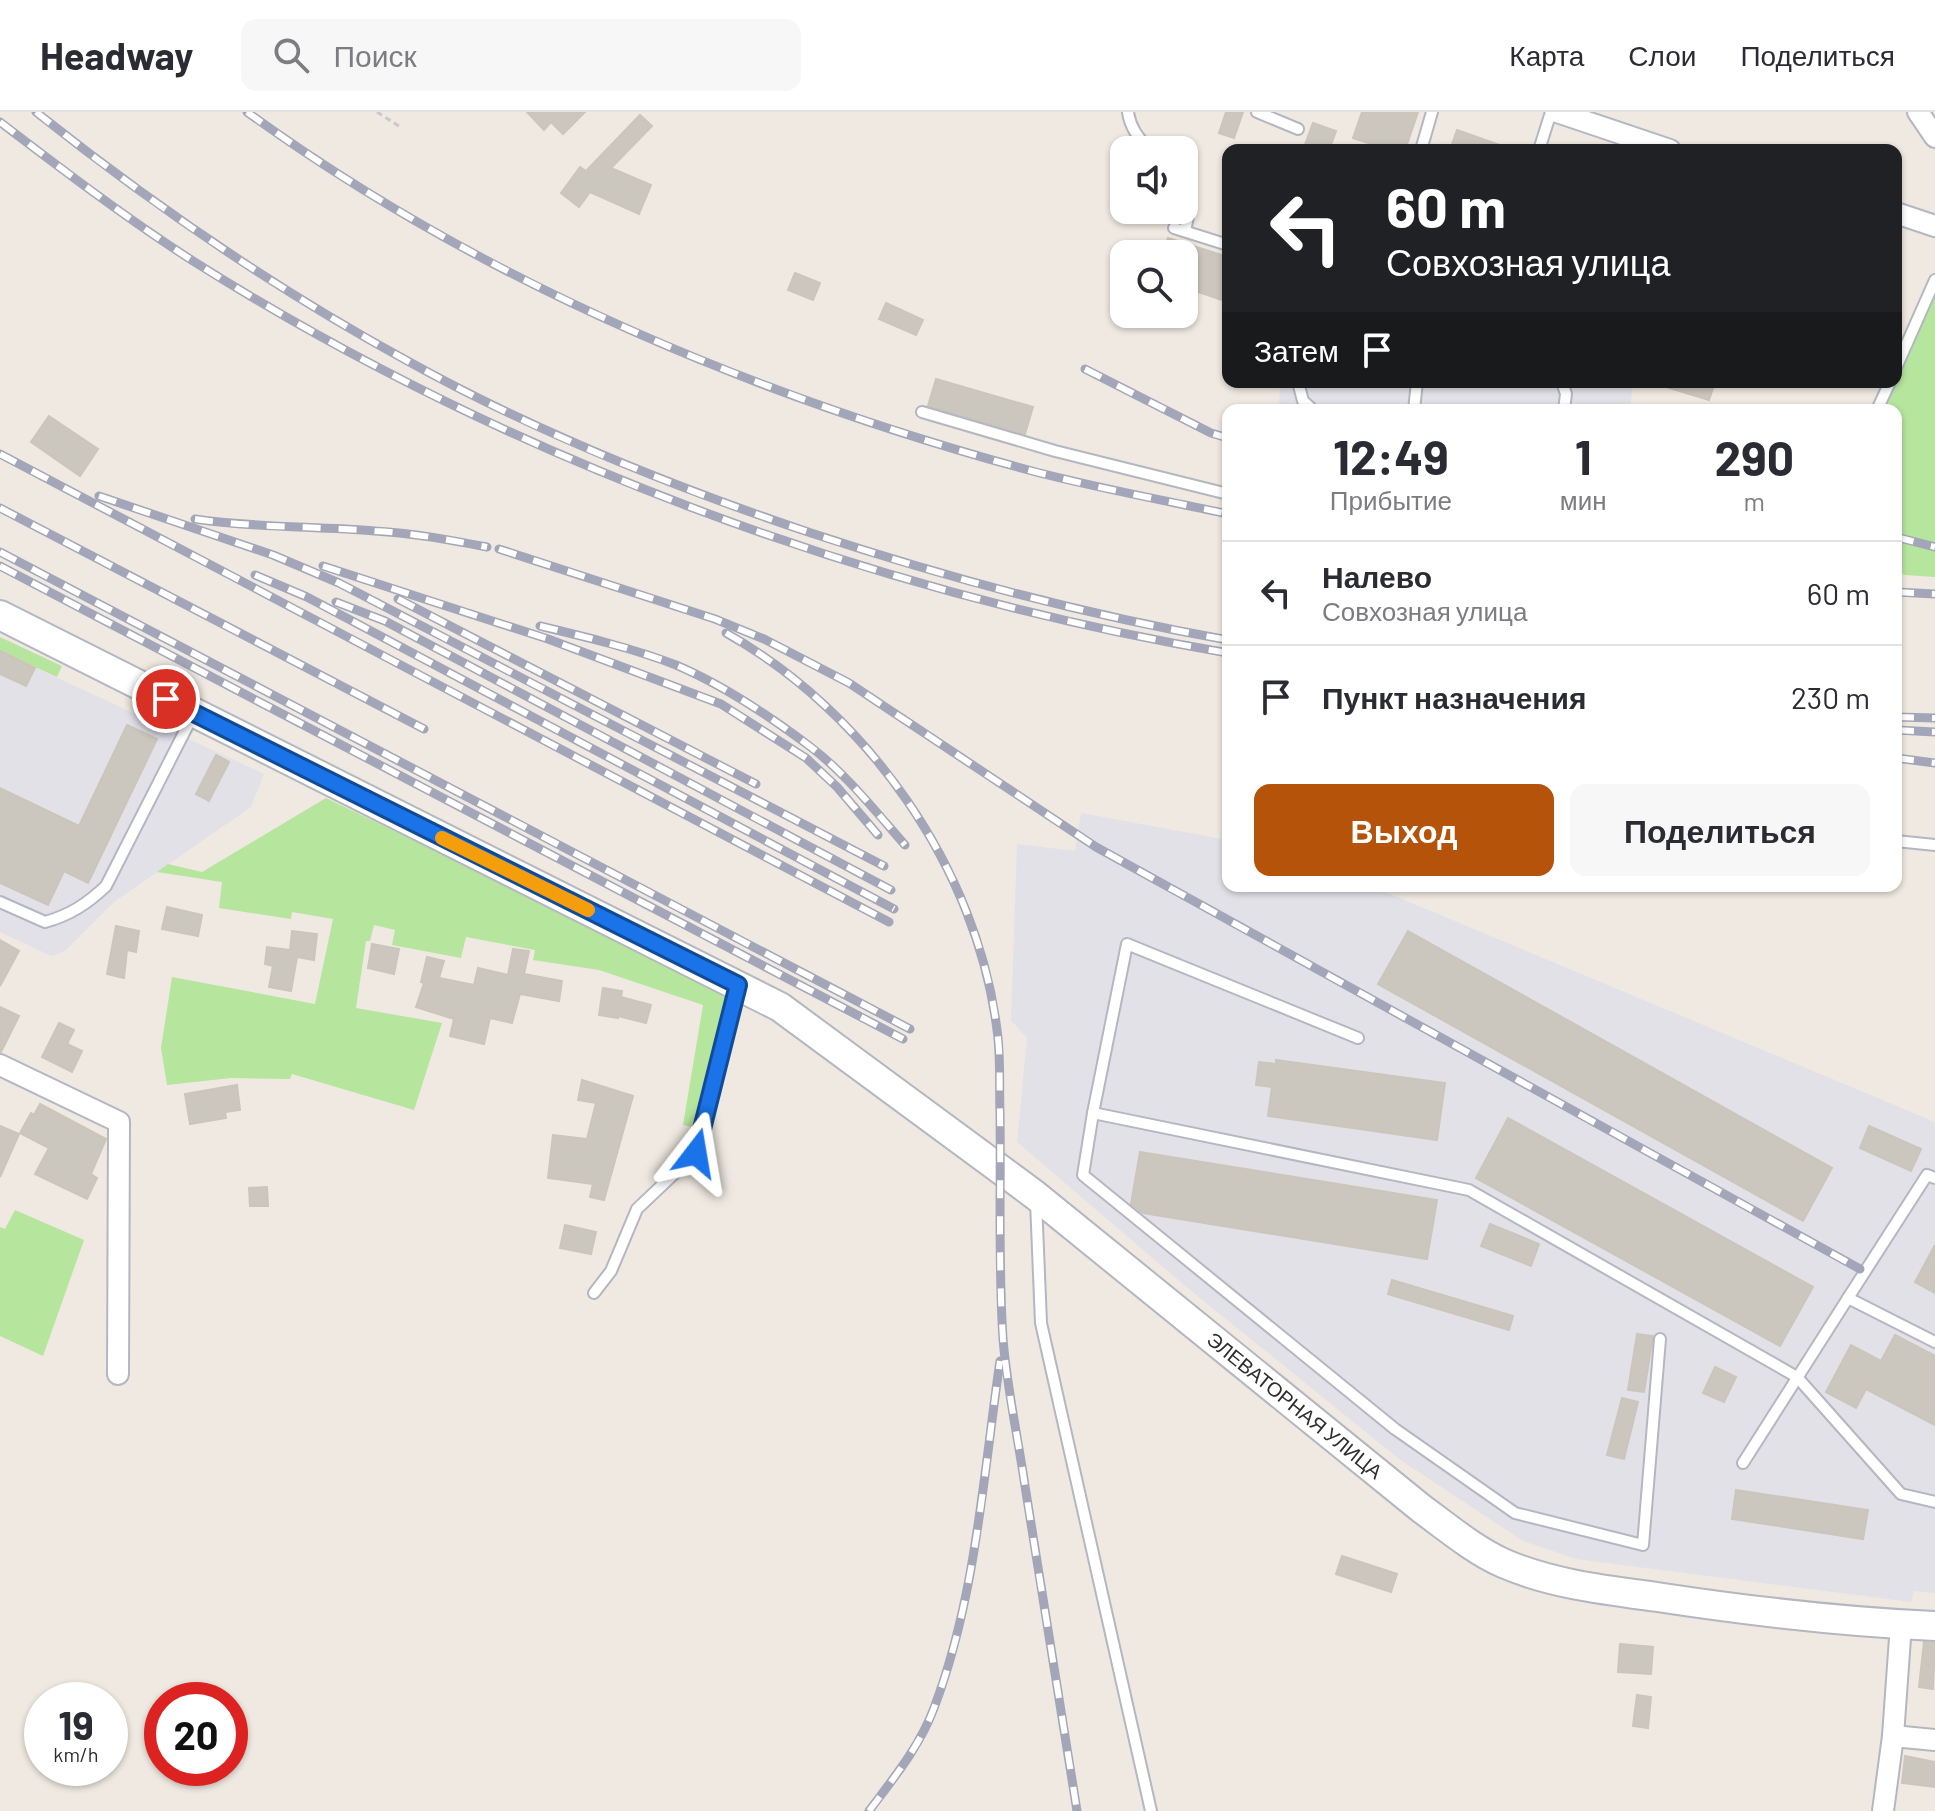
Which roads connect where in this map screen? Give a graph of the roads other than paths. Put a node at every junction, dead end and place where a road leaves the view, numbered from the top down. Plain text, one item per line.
1 (1128, 112) edge
2 (1257, 112) edge
3 (1432, 112) edge
4 (1554, 112) edge
5 (1918, 112) edge
6 (1298, 129) dead end
7 (1139, 136) edge
8 (1935, 137) edge
9 (1423, 144) edge
10 (1541, 144) edge
11 (1652, 144) edge
12 (1902, 215) edge
13 (1182, 224) edge
14 (1935, 226) edge
15 (1222, 243) edge
16 (1935, 280) edge
17 (1902, 354) edge
18 (922, 412) dead end
19 (1222, 493) edge
20 (0, 615) edge
21 (194, 713) junction
22 (1902, 842) edge
23 (1935, 845) edge
24 (0, 902) edge
25 (738, 985) junction
26 (1358, 1038) dead end
27 (0, 1065) edge
28 (1093, 1113) junction
29 (1935, 1178) edge
30 (1035, 1195) junction
31 (594, 1293) dead end
32 (1848, 1298) junction
33 (1660, 1339) dead end
34 (1935, 1342) edge
35 (118, 1374) dead end
36 (1797, 1377) junction
37 (1743, 1463) dead end
38 (1935, 1502) edge
39 (1901, 1624) junction
40 (1935, 1626) edge
41 (1893, 1736) junction
42 (1935, 1740) edge
43 (1151, 1811) edge
44 (1883, 1811) edge

1 - 7 lane
2 - 6 lane
3 - 9 lane
4 - 10 lane
4 - 11 street
5 - 8 street
12 - 14 street
13 - 15 lane
16 - 17 lane
18 - 19 lane
20 - 21 street, ЭЛЕВАТОРНАЯ УЛИЦА
21 - 24 lane
21 - 25 street, ЭЛЕВАТОРНАЯ УЛИЦА
22 - 23 lane
25 - 30 street, ЭЛЕВАТОРНАЯ УЛИЦА
25 - 31 lane
26 - 28 lane
27 - 35 street
28 - 33 lane
28 - 36 lane
29 - 32 lane
30 - 39 street, ЭЛЕВАТОРНАЯ УЛИЦА
30 - 43 lane
32 - 34 lane
32 - 36 lane
36 - 37 lane
36 - 38 lane
39 - 40 street, ЭЛЕВАТОРНАЯ УЛИЦА
39 - 41 street
41 - 42 street
41 - 44 street

